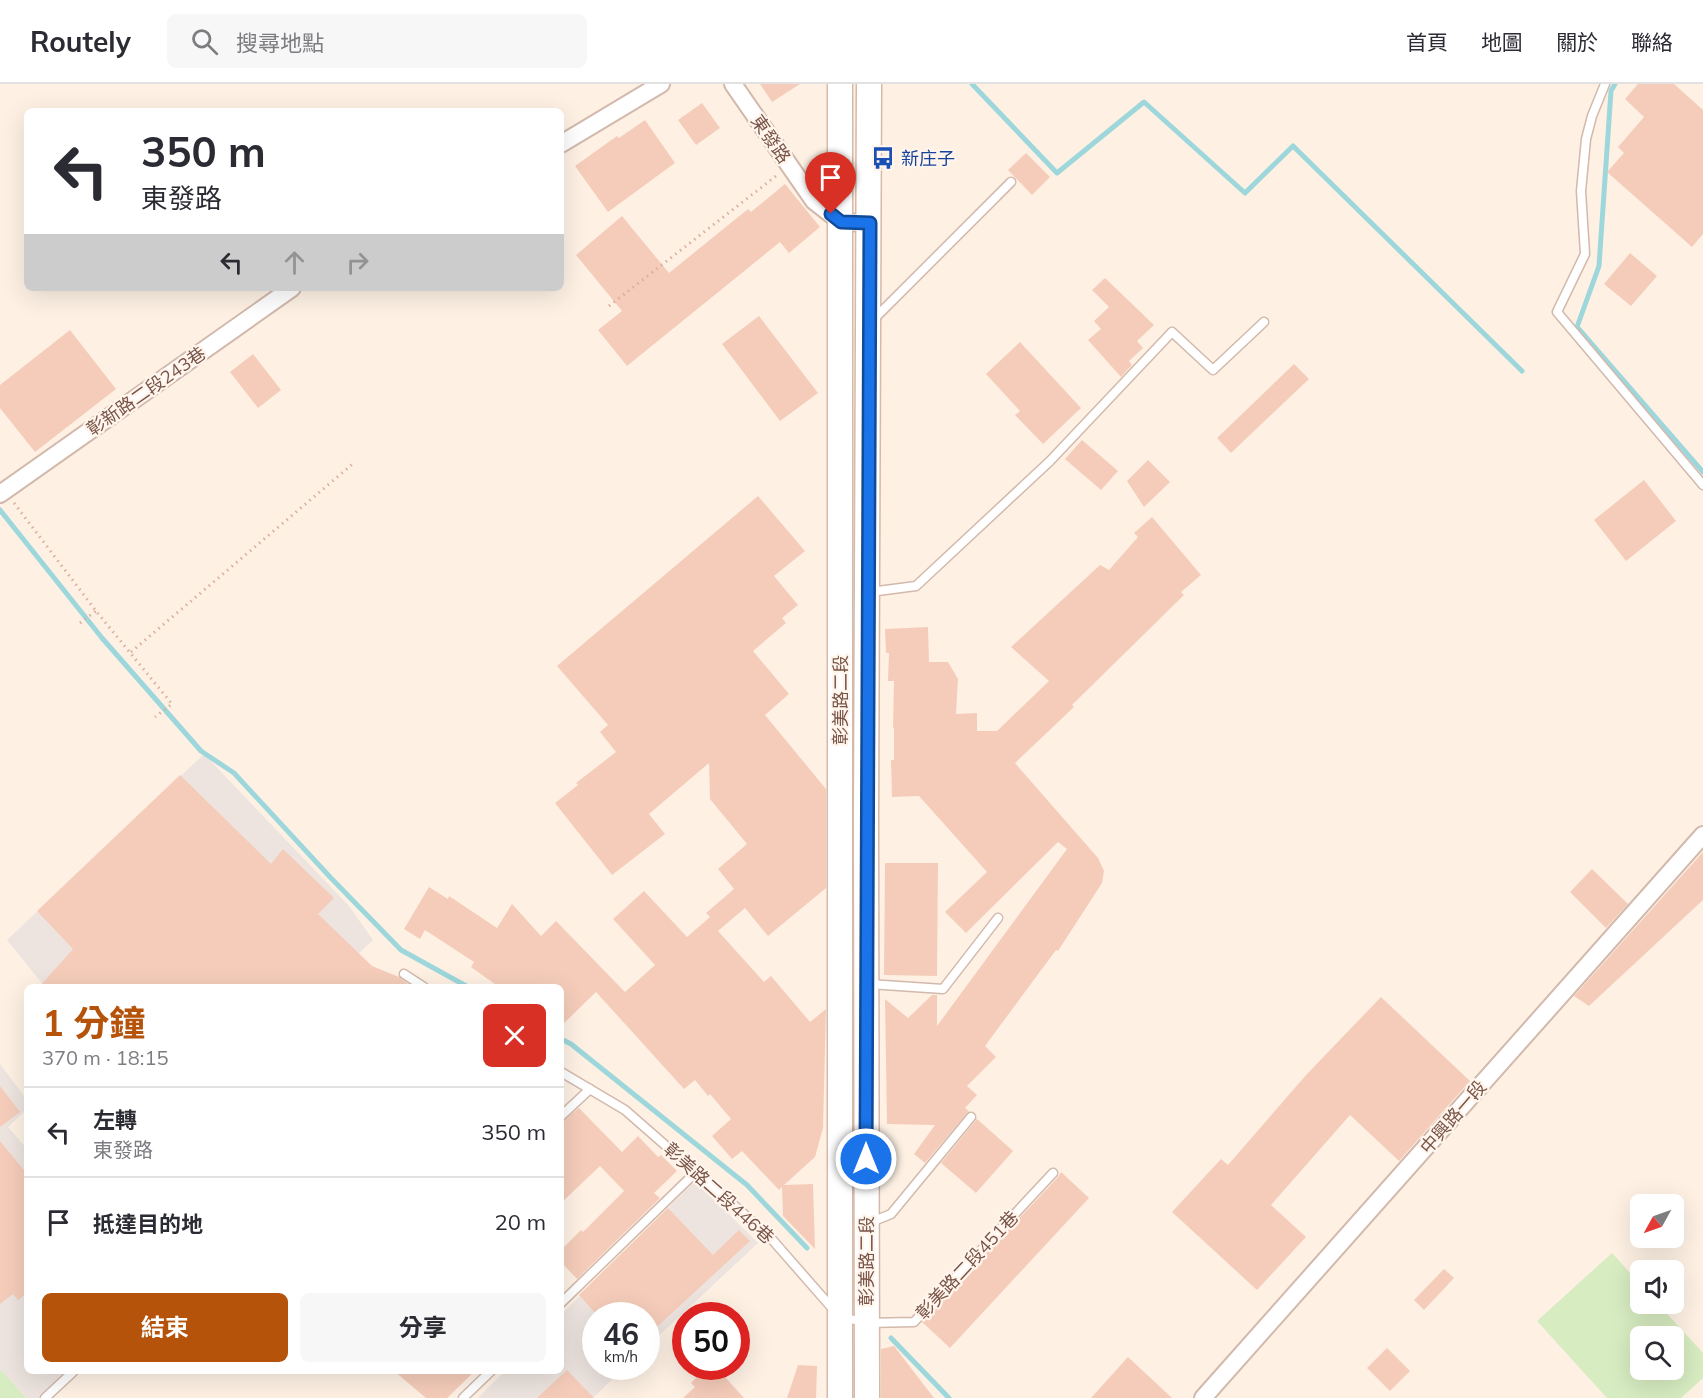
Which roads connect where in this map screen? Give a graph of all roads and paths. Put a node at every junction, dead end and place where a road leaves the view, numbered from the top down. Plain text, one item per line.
1 (661, 84) edge
2 (733, 84) edge
3 (840, 84) edge
4 (869, 84) edge
5 (1605, 84) edge
6 (564, 142) edge
7 (789, 165) junction
8 (1011, 182) dead end
9 (841, 222) junction
10 (870, 223) junction
11 (288, 291) edge
12 (609, 306) dead end
13 (1264, 321) dead end
14 (869, 324) junction
15 (356, 462) dead end
16 (1703, 485) edge
17 (2, 492) edge
18 (867, 592) junction
19 (96, 610) junction
20 (80, 623) dead end
21 (131, 652) junction
22 (155, 717) dead end
23 (839, 761) junction
24 (866, 763) junction
25 (1703, 835) edge
26 (998, 918) dead end
27 (404, 974) dead end
28 (419, 984) edge
29 (866, 984) junction
30 (564, 1074) edge
31 (590, 1089) junction
32 (564, 1113) edge
33 (970, 1117) dead end
34 (696, 1172) junction
35 (1053, 1173) dead end
36 (866, 1225) junction
37 (564, 1300) edge
38 (839, 1316) junction
39 (866, 1323) junction
40 (71, 1374) edge
41 (488, 1374) edge
42 (45, 1398) edge
43 (463, 1398) edge
44 (840, 1398) edge
45 (867, 1398) edge
46 (1203, 1398) edge

1 - 6 street
2 - 7 street, 東發路
3 - 9 main road, 彰美路二段
4 - 10 main road, 彰美路二段
5 - 16 lane
7 - 9 street, 東發路
7 - 12 path
8 - 14 lane
9 - 10 street
9 - 23 main road, 彰美路二段
10 - 14 main road, 彰美路二段
11 - 17 street, 彰新路二段243巷
13 - 18 lane
14 - 18 main road, 彰美路二段
15 - 21 path
17 - 19 path
18 - 24 main road, 彰美路二段
19 - 20 path
19 - 21 path
21 - 22 path
23 - 24 main road
23 - 38 main road, 彰美路二段
24 - 29 main road, 彰美路二段
25 - 46 street, 中興路一段
26 - 29 lane
27 - 28 lane
29 - 36 main road, 彰美路二段
30 - 31 lane, 彰美路二段446巷
31 - 32 lane
31 - 34 lane, 彰美路二段446巷
33 - 36 lane
34 - 37 lane
34 - 38 lane, 彰美路二段446巷
35 - 39 lane, 彰美路二段451巷
36 - 39 main road, 彰美路二段
38 - 39 lane
38 - 44 main road, 彰美路二段
39 - 45 main road, 彰美路二段
40 - 42 lane
41 - 43 lane

